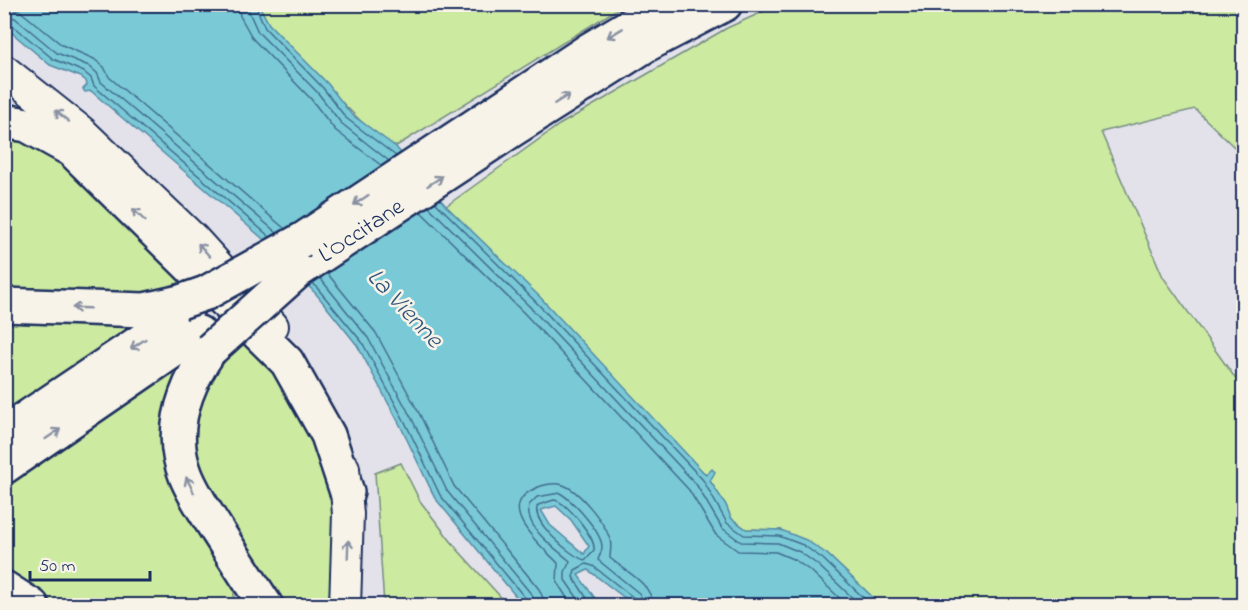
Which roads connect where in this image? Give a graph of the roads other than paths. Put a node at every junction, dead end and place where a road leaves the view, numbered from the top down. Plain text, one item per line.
1 (666, 4) edge
2 (725, 4) edge
3 (4, 70) edge
4 (505, 119) junction
5 (4, 121) edge
6 (300, 256) junction
7 (4, 305) edge
8 (194, 324) junction
9 (4, 433) edge
10 (4, 467) edge
11 (347, 492) junction
12 (217, 530) junction
13 (4, 588) edge
14 (4, 594) edge
15 (18, 606) edge
16 (32, 606) edge
17 (241, 606) edge
18 (266, 606) edge
19 (345, 606) edge

1 -> 4 highway, L'Occitane
4 -> 2 highway, L'Occitane
11 -> 3 main road
4 - 6 highway, L'Occitane
11 -> 5 highway
6 - 8 highway, bridge
6 - 8 highway, bridge
8 -> 7 highway
8 -> 9 highway
10 -> 8 highway
12 -> 8 highway
19 -> 11 main road
12 - 17 highway
12 - 18 highway
13 - 16 highway
14 - 15 main road

